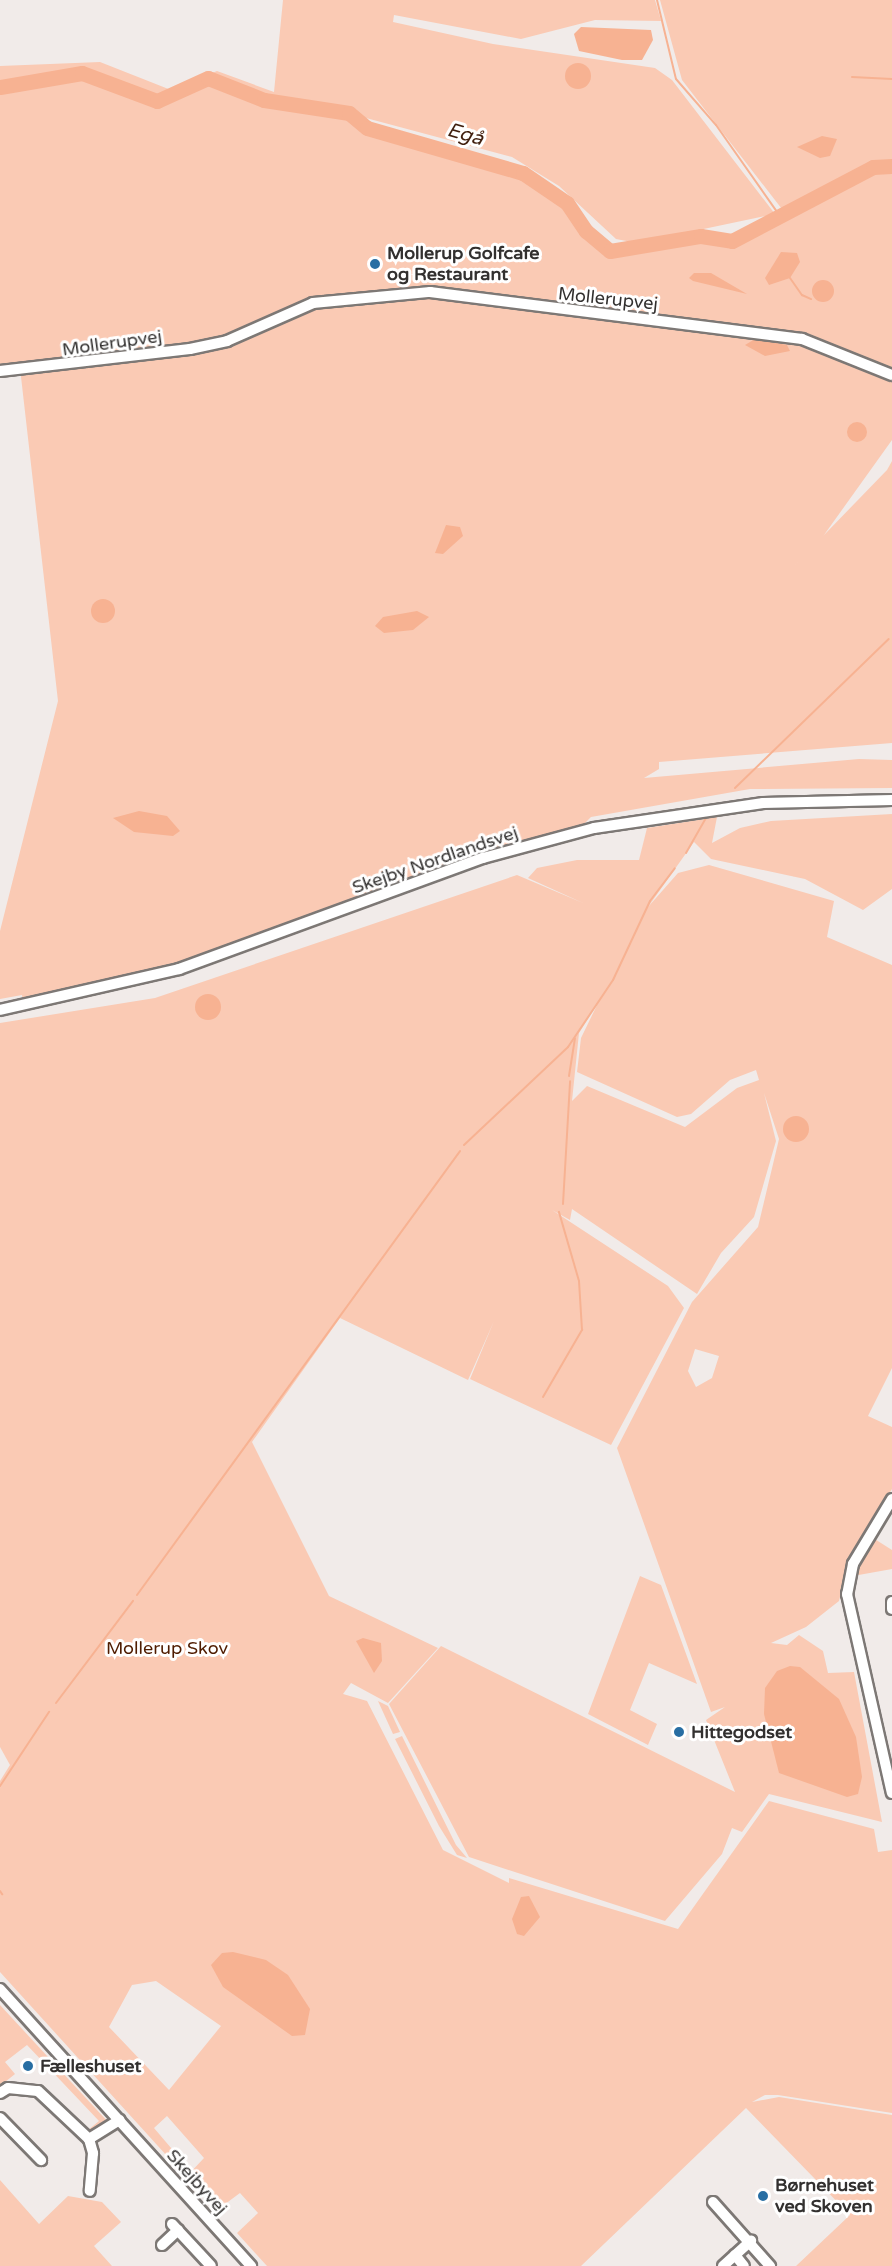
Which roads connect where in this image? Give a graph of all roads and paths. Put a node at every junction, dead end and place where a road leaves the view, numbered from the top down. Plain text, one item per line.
1 (0, 371) edge
2 (892, 375) edge
3 (892, 800) edge
4 (0, 1010) edge
5 (892, 1499) edge
6 (892, 1602) edge
7 (892, 1609) edge
8 (892, 1793) edge
9 (0, 1989) edge
10 (0, 2093) edge
11 (0, 2118) edge
12 (119, 2120) junction
13 (89, 2139) junction
14 (40, 2160) dead end
15 (90, 2191) dead end
16 (713, 2202) dead end
17 (750, 2242) junction
18 (162, 2246) dead end
19 (735, 2255) junction
20 (211, 2266) edge
21 (251, 2266) edge
22 (723, 2266) edge
23 (744, 2266) edge
24 (770, 2266) edge

1 - 2 street, Mollerupvej
3 - 4 street, Skejby Nordlandsvej
5 - 8 street
6 - 7 street
9 - 12 street, Skejbyvej
10 - 13 street
11 - 14 street
12 - 13 street
12 - 21 street, Skejbyvej
13 - 15 street
16 - 17 street
17 - 19 street
17 - 24 street
18 - 20 street
19 - 22 street
19 - 23 street

